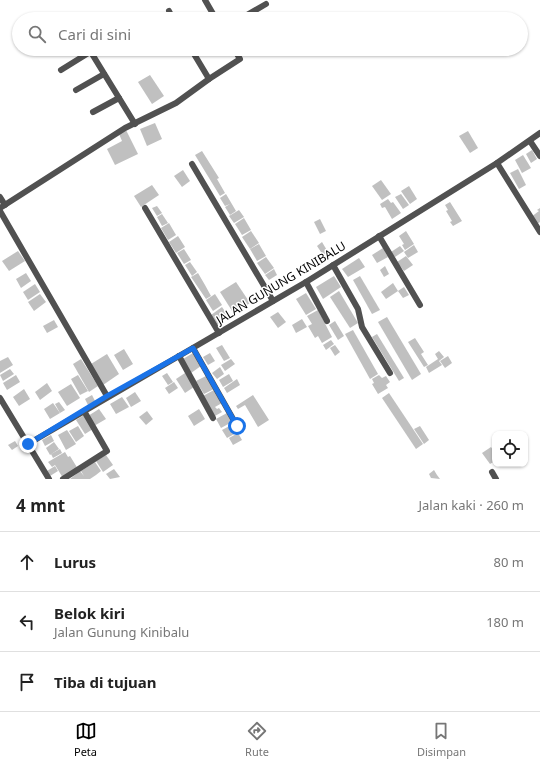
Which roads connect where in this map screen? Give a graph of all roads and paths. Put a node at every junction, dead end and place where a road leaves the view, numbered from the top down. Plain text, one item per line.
1 (205, 0) edge
2 (266, 4) dead end
3 (212, 12) edge
4 (252, 12) edge
5 (81, 56) edge
6 (93, 56) edge
7 (195, 56) edge
8 (238, 56) edge
9 (61, 70) dead end
10 (104, 74) junction
11 (208, 80) junction
12 (76, 90) dead end
13 (119, 98) junction
14 (93, 112) dead end
15 (135, 124) junction
16 (540, 133) edge
17 (530, 141) junction
18 (540, 156) edge
19 (497, 163) junction
20 (192, 164) dead end
21 (0, 197) edge
22 (2, 208) edge
23 (145, 208) dead end
24 (540, 232) edge
25 (379, 236) junction
26 (333, 265) junction
27 (306, 282) junction
28 (273, 301) junction
29 (420, 305) dead end
30 (327, 321) dead end
31 (219, 333) junction
32 (193, 348) junction
33 (179, 356) junction
34 (390, 373) dead end
35 (107, 396) junction
36 (0, 398) edge
37 (84, 411) junction
38 (213, 418) dead end
39 (237, 426) dead end
40 (28, 444) junction
41 (492, 472) dead end
42 (50, 479) edge
43 (63, 479) edge
44 (496, 479) edge

1 - 3 street
2 - 4 street
5 - 9 street
6 - 10 street
7 - 11 street
8 - 11 street
10 - 12 street
10 - 13 street
11 - 15 street
13 - 14 street
13 - 15 street
15 - 22 street
16 - 17 street, JALAN GUNUNG KINIBALU
17 - 18 street
17 - 19 street, JALAN GUNUNG KINIBALU
19 - 24 street
19 - 25 street, JALAN GUNUNG KINIBALU
20 - 28 street
21 - 22 street
22 - 35 street
23 - 31 street
25 - 26 street, JALAN GUNUNG KINIBALU
25 - 29 street
26 - 27 street, JALAN GUNUNG KINIBALU
26 - 34 street
27 - 28 street, JALAN GUNUNG KINIBALU
27 - 30 street
28 - 31 street, JALAN GUNUNG KINIBALU
31 - 32 street, JALAN GUNUNG KINIBALU
32 - 33 street, JALAN GUNUNG KINIBALU
32 - 39 street
33 - 35 street, JALAN GUNUNG KINIBALU
33 - 38 street
35 - 37 street, JALAN GUNUNG KINIBALU
36 - 40 street
37 - 40 street, JALAN GUNUNG KINIBALU
37 - 43 street
40 - 42 street
41 - 44 street

